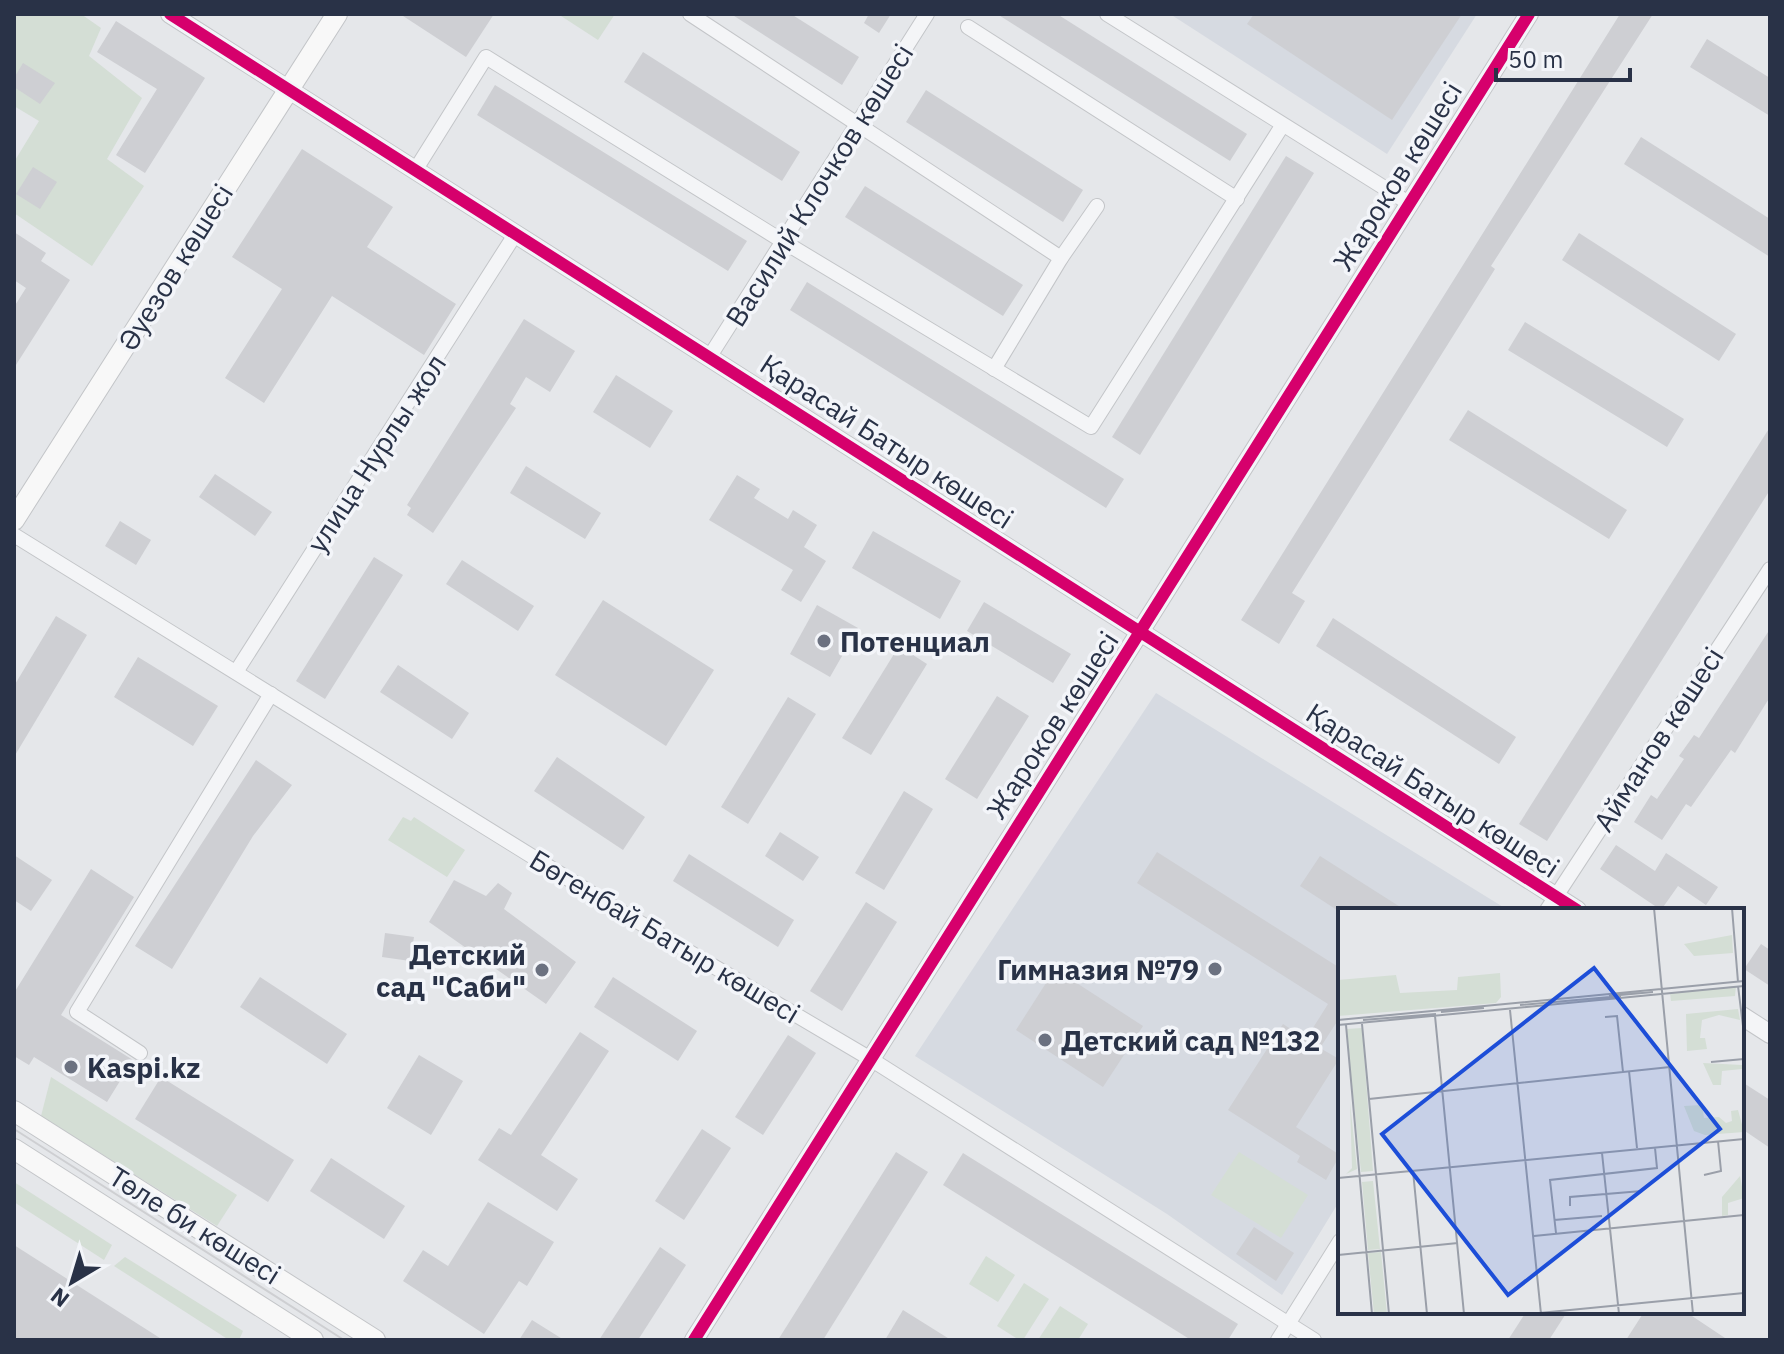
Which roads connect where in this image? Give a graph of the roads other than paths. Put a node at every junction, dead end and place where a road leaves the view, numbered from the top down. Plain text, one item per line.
1 (170, 14) edge
2 (337, 14) edge
3 (690, 14) edge
4 (927, 14) edge
5 (1107, 14) edge
6 (1529, 14) edge
7 (968, 27) dead end
8 (289, 87) junction
9 (857, 125) junction
10 (1282, 126) junction
11 (416, 169) junction
12 (1237, 199) junction
13 (1407, 202) junction
14 (1097, 206) dead end
15 (516, 233) junction
16 (784, 242) junction
17 (1061, 258) junction
18 (710, 356) junction
19 (994, 369) junction
20 (14, 520) edge
21 (14, 535) edge
22 (1770, 569) edge
23 (1140, 631) junction
24 (236, 672) junction
25 (271, 694) junction
26 (1551, 903) edge
27 (1744, 1017) edge
28 (1770, 1034) edge
29 (140, 1053) dead end
30 (869, 1058) junction
31 (14, 1111) edge
32 (14, 1149) edge
33 (1338, 1244) edge
34 (1288, 1324) junction
35 (313, 1340) edge
36 (375, 1340) edge
37 (694, 1340) edge
38 (1278, 1340) edge
39 (1314, 1340) edge

1 - 8 street, Қарасай Батыр көшесі
2 - 8 main road, Әуезов көшесі
3 - 9 street
4 - 9 street, Василий Клочков көшесі
5 - 10 street
6 - 13 street, Жароков көшесі
7 - 12 street
8 - 11 street, Қарасай Батыр көшесі
8 - 20 main road, Әуезов көшесі
9 - 16 street, Василий Клочков көшесі
9 - 17 street
10 - 12 street
10 - 13 street
11 - 15 street, Қарасай Батыр көшесі
11 - 16 street
12 - 19 street
13 - 23 street, Жароков көшесі
14 - 17 street
15 - 18 street, Қарасай Батыр көшесі
15 - 24 street, улица Нурлы жол
16 - 18 street, Василий Клочков көшесі
16 - 19 street
17 - 19 street
18 - 23 street, Қарасай Батыр көшесі
21 - 24 street, Бөгенбай Батыр көшесі
22 - 26 street, Айманов көшесі
23 - 26 street, Қарасай Батыр көшесі
23 - 30 street, Жароков көшесі
24 - 25 street, Бөгенбай Батыр көшесі
25 - 29 street
25 - 30 street, Бөгенбай Батыр көшесі
27 - 28 street
30 - 34 street, Бөгенбай Батыр көшесі
30 - 37 street, Жароков көшесі
31 - 36 main road, Төле би көшесі
32 - 35 main road, Төле би көшесі
33 - 34 street
34 - 38 street
34 - 39 street, Бөгенбай Батыр көшесі

